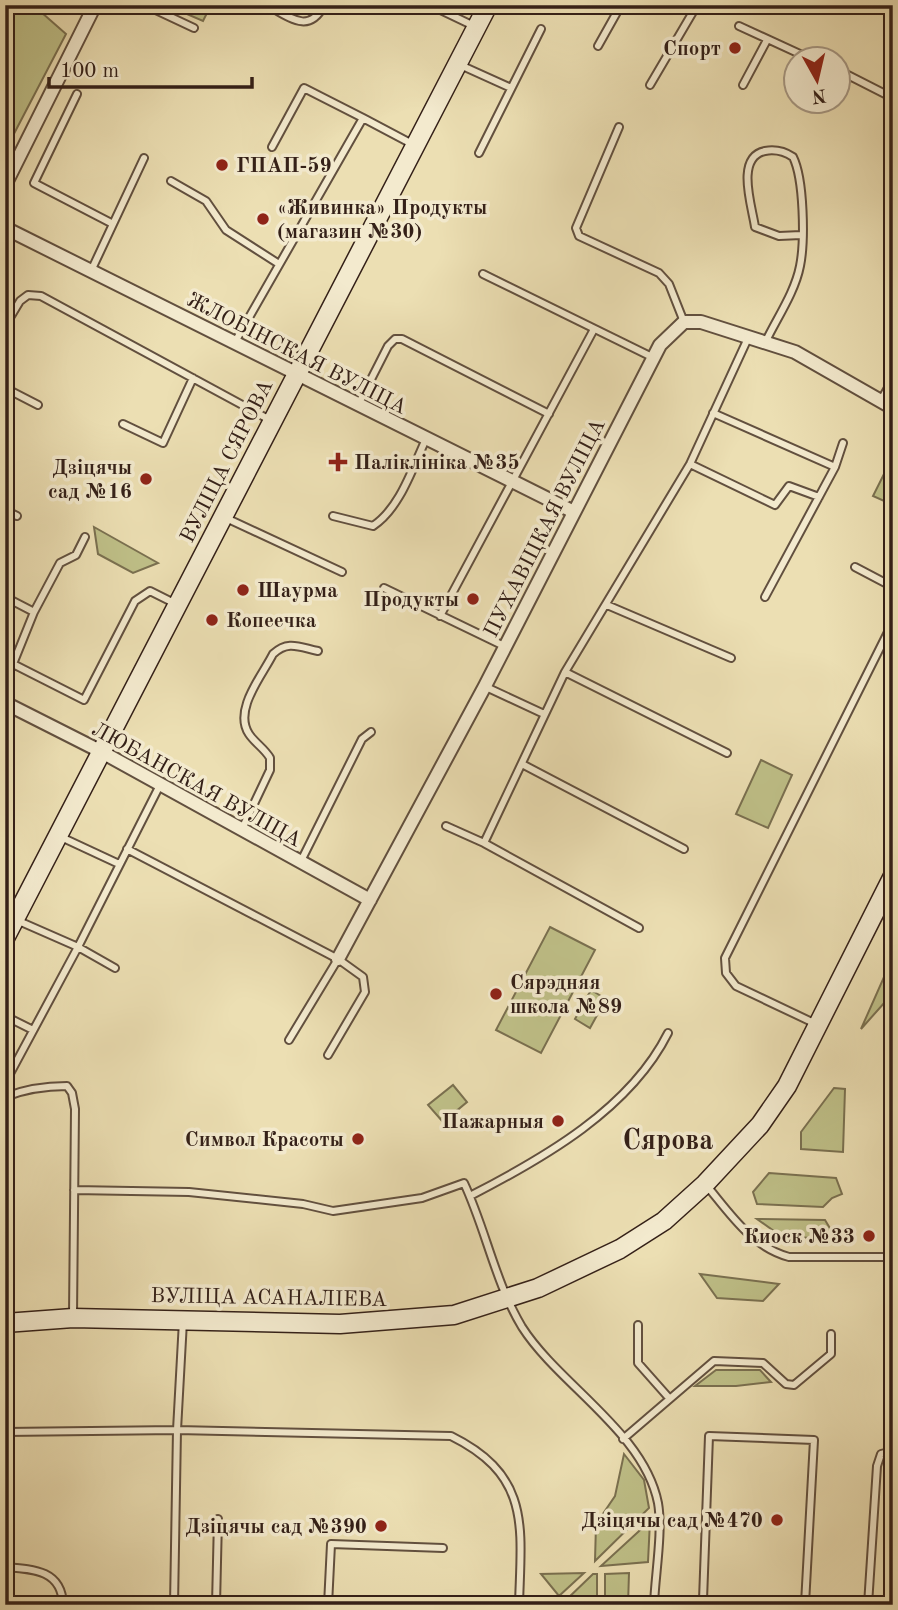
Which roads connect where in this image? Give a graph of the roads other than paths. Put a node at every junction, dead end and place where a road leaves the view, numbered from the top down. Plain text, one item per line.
1 (95, 5) edge
2 (145, 5) edge
3 (267, 5) edge
4 (324, 5) edge
5 (430, 5) edge
6 (488, 5) edge
7 (621, 5) edge
8 (695, 6) edge
9 (739, 26) dead end
10 (194, 28) dead end
11 (476, 28) junction
12 (541, 29) dead end
13 (767, 40) junction
14 (598, 46) dead end
15 (782, 47) edge
16 (457, 64) junction
17 (852, 77) edge
18 (743, 85) dead end
19 (650, 86) dead end
20 (511, 88) junction
21 (76, 94) dead end
22 (893, 98) edge
23 (363, 118) junction
24 (619, 127) dead end
25 (414, 145) junction
26 (272, 147) dead end
27 (479, 153) dead end
28 (144, 158) dead end
29 (171, 181) dead end
30 (5, 185) edge
31 (113, 225) junction
32 (5, 228) edge
33 (801, 235) junction
34 (279, 264) junction
35 (91, 271) junction
36 (483, 274) dead end
37 (684, 322) junction
38 (5, 326) edge
39 (593, 331) junction
40 (749, 335) junction
41 (766, 341) junction
42 (234, 343) junction
43 (654, 358) junction
44 (296, 373) junction
45 (193, 379) junction
46 (893, 379) edge
47 (5, 388) edge
48 (880, 402) junction
49 (37, 405) dead end
50 (358, 405) junction
51 (893, 408) edge
52 (713, 413) junction
53 (549, 414) junction
54 (272, 421) junction
55 (123, 424) dead end
56 (426, 439) junction
57 (843, 443) dead end
58 (690, 464) junction
59 (835, 467) junction
60 (512, 482) junction
61 (819, 496) junction
62 (5, 510) edge
63 (572, 511) junction
64 (17, 516) dead end
65 (333, 516) dead end
66 (225, 518) junction
67 (85, 537) dead end
68 (855, 567) dead end
69 (342, 572) dead end
70 (893, 587) edge
71 (384, 588) dead end
72 (5, 597) edge
73 (765, 597) dead end
74 (178, 605) junction
75 (607, 605) junction
76 (34, 612) junction
77 (440, 616) junction
78 (893, 622) edge
79 (504, 646) junction
80 (318, 652) dead end
81 (731, 658) dead end
82 (13, 664) junction
83 (565, 672) junction
84 (5, 680) edge
85 (485, 686) junction
86 (5, 704) edge
87 (544, 714) junction
88 (371, 732) dead end
89 (100, 751) junction
90 (727, 754) dead end
91 (522, 764) junction
92 (160, 784) junction
93 (446, 826) dead end
94 (241, 831) junction
95 (57, 836) junction
96 (484, 843) junction
97 (127, 849) junction
98 (684, 849) dead end
99 (300, 862) junction
100 (120, 864) junction
101 (893, 876) edge
102 (370, 900) junction
103 (10, 917) edge
104 (639, 928) dead end
105 (5, 938) edge
106 (78, 947) junction
107 (338, 959) junction
108 (115, 968) dead end
109 (5, 1016) edge
110 (818, 1026) junction
111 (33, 1030) junction
112 (668, 1033) dead end
113 (289, 1040) dead end
114 (328, 1055) dead end
115 (5, 1083) edge
116 (5, 1097) edge
117 (705, 1184) junction
118 (74, 1190) junction
119 (470, 1196) junction
120 (893, 1257) edge
121 (508, 1299) junction
122 (5, 1311) edge
123 (68, 1318) junction
124 (183, 1319) junction
125 (5, 1323) edge
126 (638, 1325) dead end
127 (831, 1334) dead end
128 (670, 1398) junction
129 (177, 1430) junction
130 (5, 1432) edge
131 (623, 1439) junction
132 (893, 1451) edge
133 (218, 1519) dead end
134 (443, 1548) dead end
135 (5, 1567) edge
136 (703, 1603) edge
137 (62, 1605) edge
138 (174, 1605) edge
139 (216, 1605) edge
140 (328, 1605) edge
141 (519, 1605) edge
142 (653, 1605) edge
143 (868, 1605) edge

1 - 30 street
2 - 10 lane
3 - 4 lane
5 - 11 lane
6 - 11 main road, ВУЛІЦА СЯРОВА
7 - 14 lane
8 - 19 lane
9 - 13 lane
11 - 16 main road, ВУЛІЦА СЯРОВА
12 - 20 lane
13 - 15 lane
13 - 18 lane
16 - 20 lane
16 - 25 main road, ВУЛІЦА СЯРОВА
17 - 22 lane
20 - 27 lane
21 - 31 lane
23 - 25 lane
23 - 26 lane
23 - 34 lane
24 - 37 lane
25 - 44 main road, ВУЛІЦА СЯРОВА
28 - 31 lane
29 - 34 lane
31 - 35 lane
32 - 35 street, ЖЛОБІНСКАЯ ВУЛІЦА
33 - 33 lane
33 - 41 lane
34 - 42 lane
35 - 42 street, ЖЛОБІНСКАЯ ВУЛІЦА
36 - 39 lane
37 - 40 street
37 - 43 street, ПУХАВІЦКАЯ ВУЛІЦА
38 - 45 lane
39 - 43 lane
39 - 53 lane
40 - 41 street
40 - 52 lane
41 - 48 street
42 - 44 street, ЖЛОБІНСКАЯ ВУЛІЦА
43 - 63 street, ПУХАВІЦКАЯ ВУЛІЦА
44 - 50 street, ЖЛОБІНСКАЯ ВУЛІЦА
44 - 54 main road, ВУЛІЦА СЯРОВА
45 - 54 lane
45 - 55 lane
46 - 48 lane
47 - 49 lane
48 - 51 street
50 - 53 lane
50 - 56 street, ЖЛОБІНСКАЯ ВУЛІЦА
52 - 58 lane
52 - 59 lane
53 - 60 lane
54 - 66 main road, ВУЛІЦА СЯРОВА
56 - 60 street, ЖЛОБІНСКАЯ ВУЛІЦА
56 - 65 lane
57 - 59 lane
58 - 61 lane
58 - 75 lane
59 - 61 lane
60 - 63 street, ЖЛОБІНСКАЯ ВУЛІЦА
60 - 77 lane
61 - 73 lane
62 - 64 lane
63 - 79 street, ПУХАВІЦКАЯ ВУЛІЦА
66 - 69 lane
66 - 74 main road, ВУЛІЦА СЯРОВА
67 - 76 lane
68 - 70 lane
71 - 77 lane
72 - 76 lane
74 - 82 lane
74 - 89 main road, ВУЛІЦА СЯРОВА
75 - 81 lane
75 - 83 lane
76 - 82 lane
77 - 79 lane
78 - 110 lane
79 - 85 street, ПУХАВІЦКАЯ ВУЛІЦА
80 - 94 lane
82 - 84 lane
83 - 87 lane
83 - 90 lane
85 - 87 lane
85 - 102 street, ПУХАВІЦКАЯ ВУЛІЦА
86 - 89 street, ЛЮБАНСКАЯ ВУЛІЦА
87 - 91 lane
88 - 99 lane
89 - 92 street, ЛЮБАНСКАЯ ВУЛІЦА
89 - 95 main road, ВУЛІЦА СЯРОВА
91 - 96 lane
91 - 98 lane
92 - 94 street, ЛЮБАНСКАЯ ВУЛІЦА
92 - 97 lane
93 - 96 lane
94 - 99 street, ЛЮБАНСКАЯ ВУЛІЦА
95 - 100 lane
95 - 103 main road, ВУЛІЦА СЯРОВА
96 - 104 lane
97 - 100 lane
97 - 107 lane
99 - 102 street, ЛЮБАНСКАЯ ВУЛІЦА
100 - 106 lane
101 - 110 main road, ВУЛІЦА АСАНАЛІЕВА
102 - 107 street, ПУХАВІЦКАЯ ВУЛІЦА
103 - 105 main road, ВУЛІЦА СЯРОВА
103 - 106 lane
106 - 108 lane
106 - 111 lane
107 - 113 lane
107 - 114 lane
109 - 111 lane
110 - 117 main road, ВУЛІЦА АСАНАЛІЕВА
111 - 115 lane
112 - 119 lane
116 - 118 lane
117 - 120 lane
117 - 121 main road, ВУЛІЦА АСАНАЛІЕВА
118 - 119 lane
118 - 123 lane
119 - 121 lane
121 - 124 main road, ВУЛІЦА АСАНАЛІЕВА
121 - 131 lane
122 - 123 main road, ВУЛІЦА АСАНАЛІЕВА
123 - 124 main road, ВУЛІЦА АСАНАЛІЕВА
123 - 125 main road, ВУЛІЦА АСАНАЛІЕВА
124 - 129 lane
126 - 128 lane
127 - 128 lane
128 - 131 lane
129 - 130 lane
129 - 138 lane
129 - 141 lane
131 - 142 lane
132 - 143 lane
133 - 139 lane
134 - 140 lane
135 - 137 lane
136 - 136 lane

